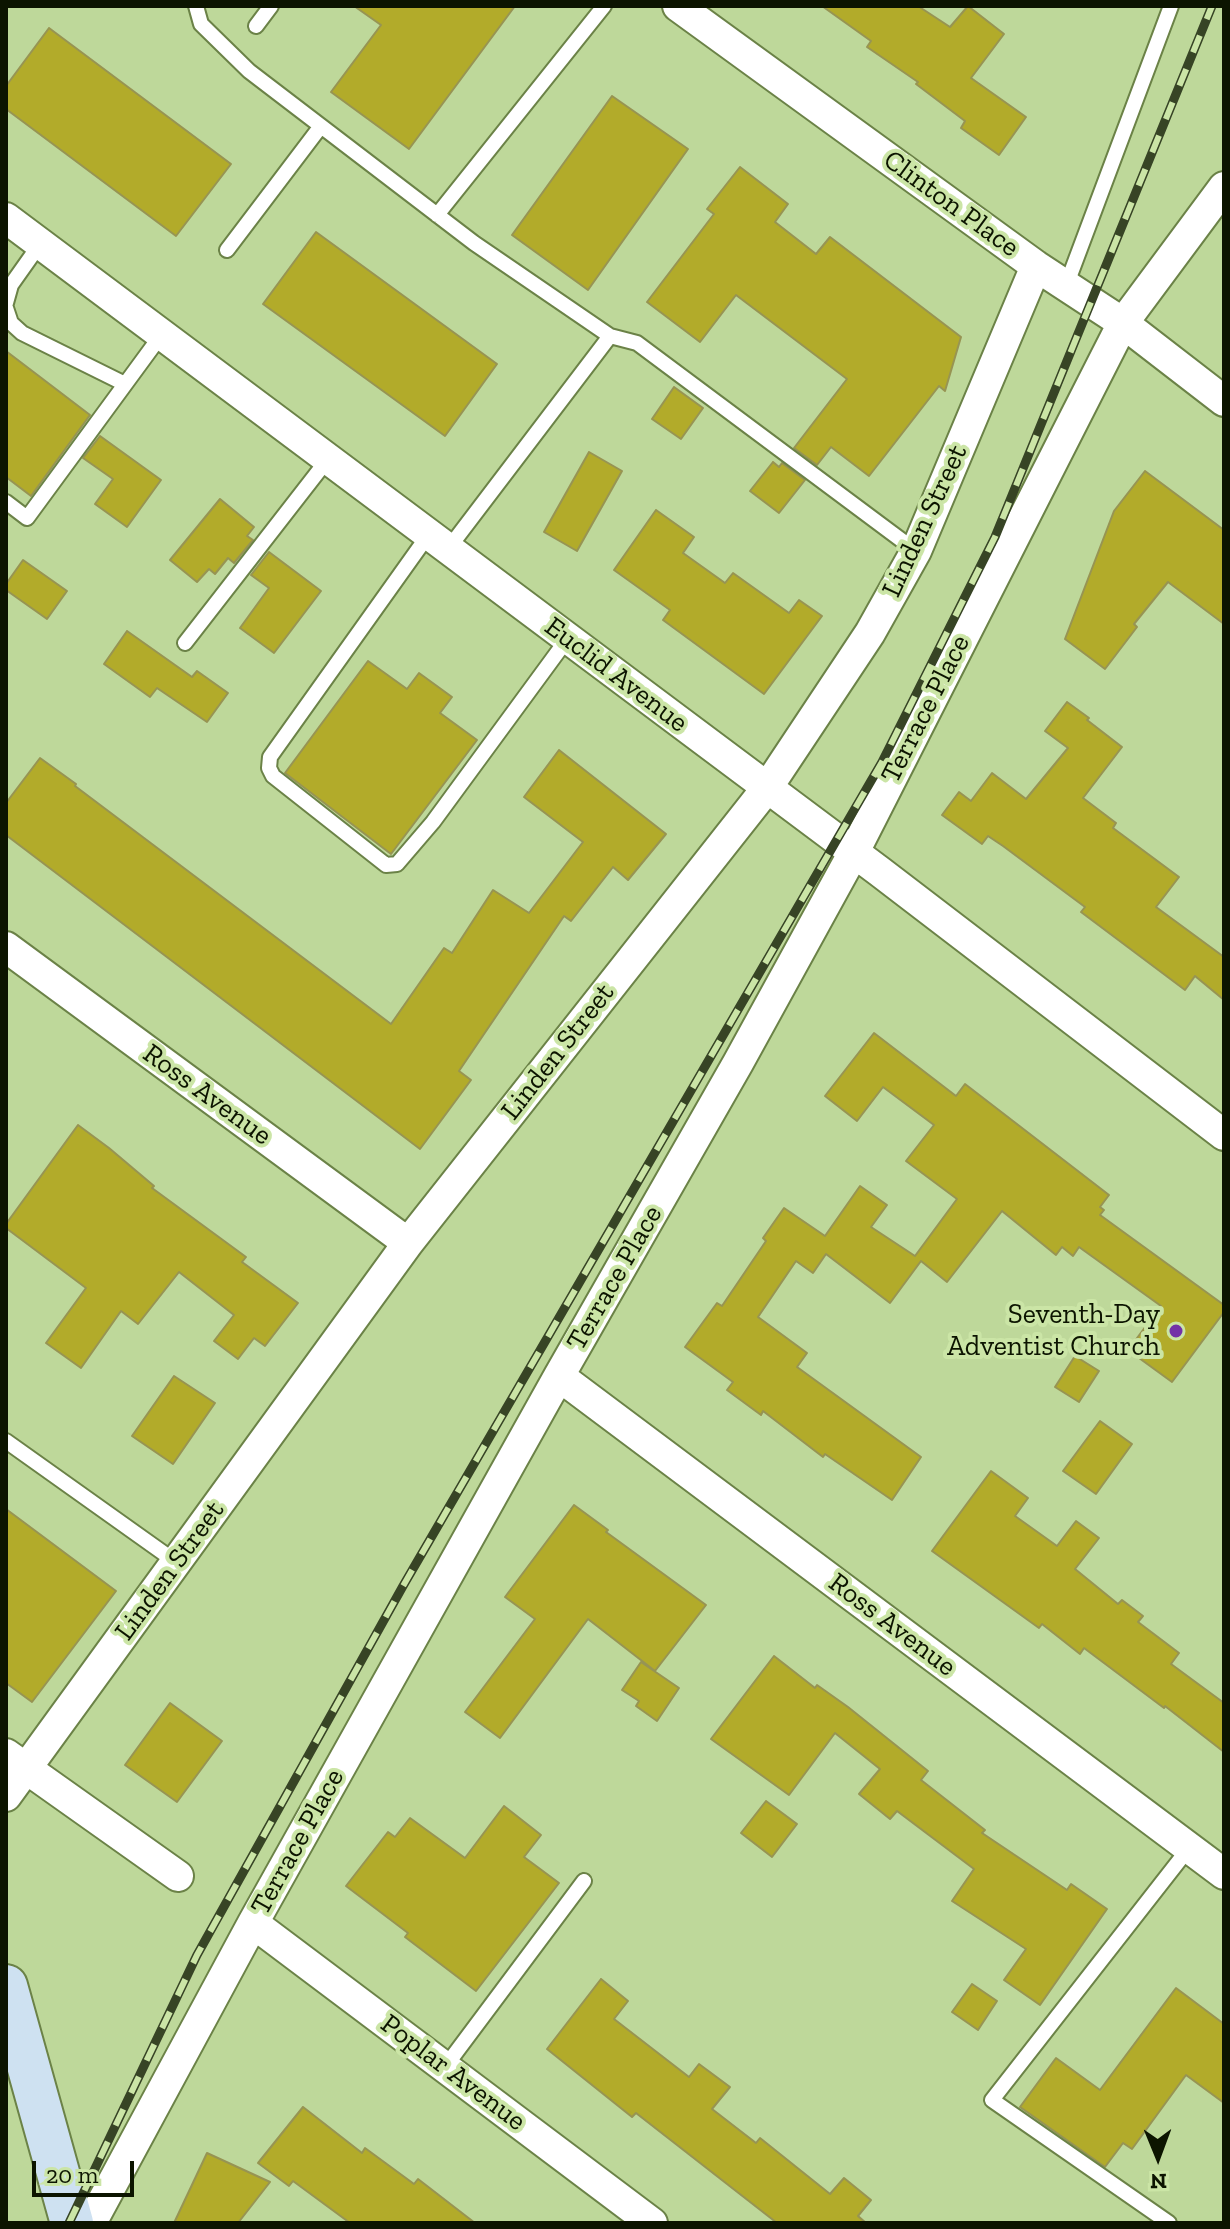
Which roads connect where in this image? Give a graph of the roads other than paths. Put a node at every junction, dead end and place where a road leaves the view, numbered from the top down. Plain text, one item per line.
1 (196, 6) edge
2 (271, 6) edge
3 (604, 6) edge
4 (678, 6) edge
5 (1171, 6) edge
6 (256, 26) dead end
7 (321, 126) junction
8 (1224, 187) edge
9 (437, 215) junction
10 (6, 218) edge
11 (40, 244) junction
12 (227, 250) dead end
13 (1036, 266) junction
14 (1066, 286) junction
15 (6, 306) edge
16 (1123, 323) junction
17 (162, 334) junction
18 (610, 336) junction
19 (125, 384) junction
20 (1224, 401) edge
21 (328, 459) junction
22 (6, 502) edge
23 (438, 542) junction
24 (916, 551) junction
25 (568, 638) junction
26 (185, 643) dead end
27 (767, 788) junction
28 (854, 852) junction
29 (6, 947) edge
30 (1224, 1135) edge
31 (408, 1243) junction
32 (559, 1376) junction
33 (6, 1441) edge
34 (176, 1562) junction
35 (16, 1761) edge
36 (6, 1796) edge
37 (1189, 1848) junction
38 (1224, 1874) edge
39 (178, 1876) dead end
40 (584, 1881) dead end
41 (253, 1923) junction
42 (6, 1986) edge
43 (445, 2067) junction
44 (72, 2223) edge
45 (91, 2223) edge
46 (652, 2223) edge
47 (1169, 2223) edge

1 - 7 lane
2 - 6 lane
3 - 9 lane
4 - 13 street, Clinton Place
5 - 14 lane
7 - 9 lane
7 - 12 lane
8 - 16 street
9 - 18 lane
10 - 11 street, Euclid Avenue
11 - 15 lane
11 - 17 street, Euclid Avenue
13 - 14 street, Clinton Place
13 - 24 street, Linden Street
14 - 16 street, Clinton Place
15 - 19 lane
16 - 20 street, Clinton Place
16 - 28 street, Terrace Place
17 - 19 lane
17 - 21 street, Euclid Avenue
18 - 23 lane
18 - 24 lane
19 - 22 lane
21 - 23 street, Euclid Avenue
21 - 26 lane
23 - 25 street, Euclid Avenue
23 - 25 lane
24 - 27 street, Linden Street
25 - 27 street, Euclid Avenue
27 - 28 street, Euclid Avenue
27 - 31 street, Linden Street
28 - 30 street, Euclid Avenue
28 - 32 street, Terrace Place
29 - 31 street, Ross Avenue
31 - 34 street, Linden Street
32 - 37 street, Ross Avenue
32 - 41 street, Terrace Place
33 - 34 lane
34 - 35 street, Linden Street
35 - 36 street, Linden Street
35 - 39 street
37 - 38 street, Ross Avenue
37 - 47 lane
40 - 43 lane
41 - 43 street, Poplar Avenue
41 - 45 street, Terrace Place
42 - 44 main road
43 - 46 street, Poplar Avenue

